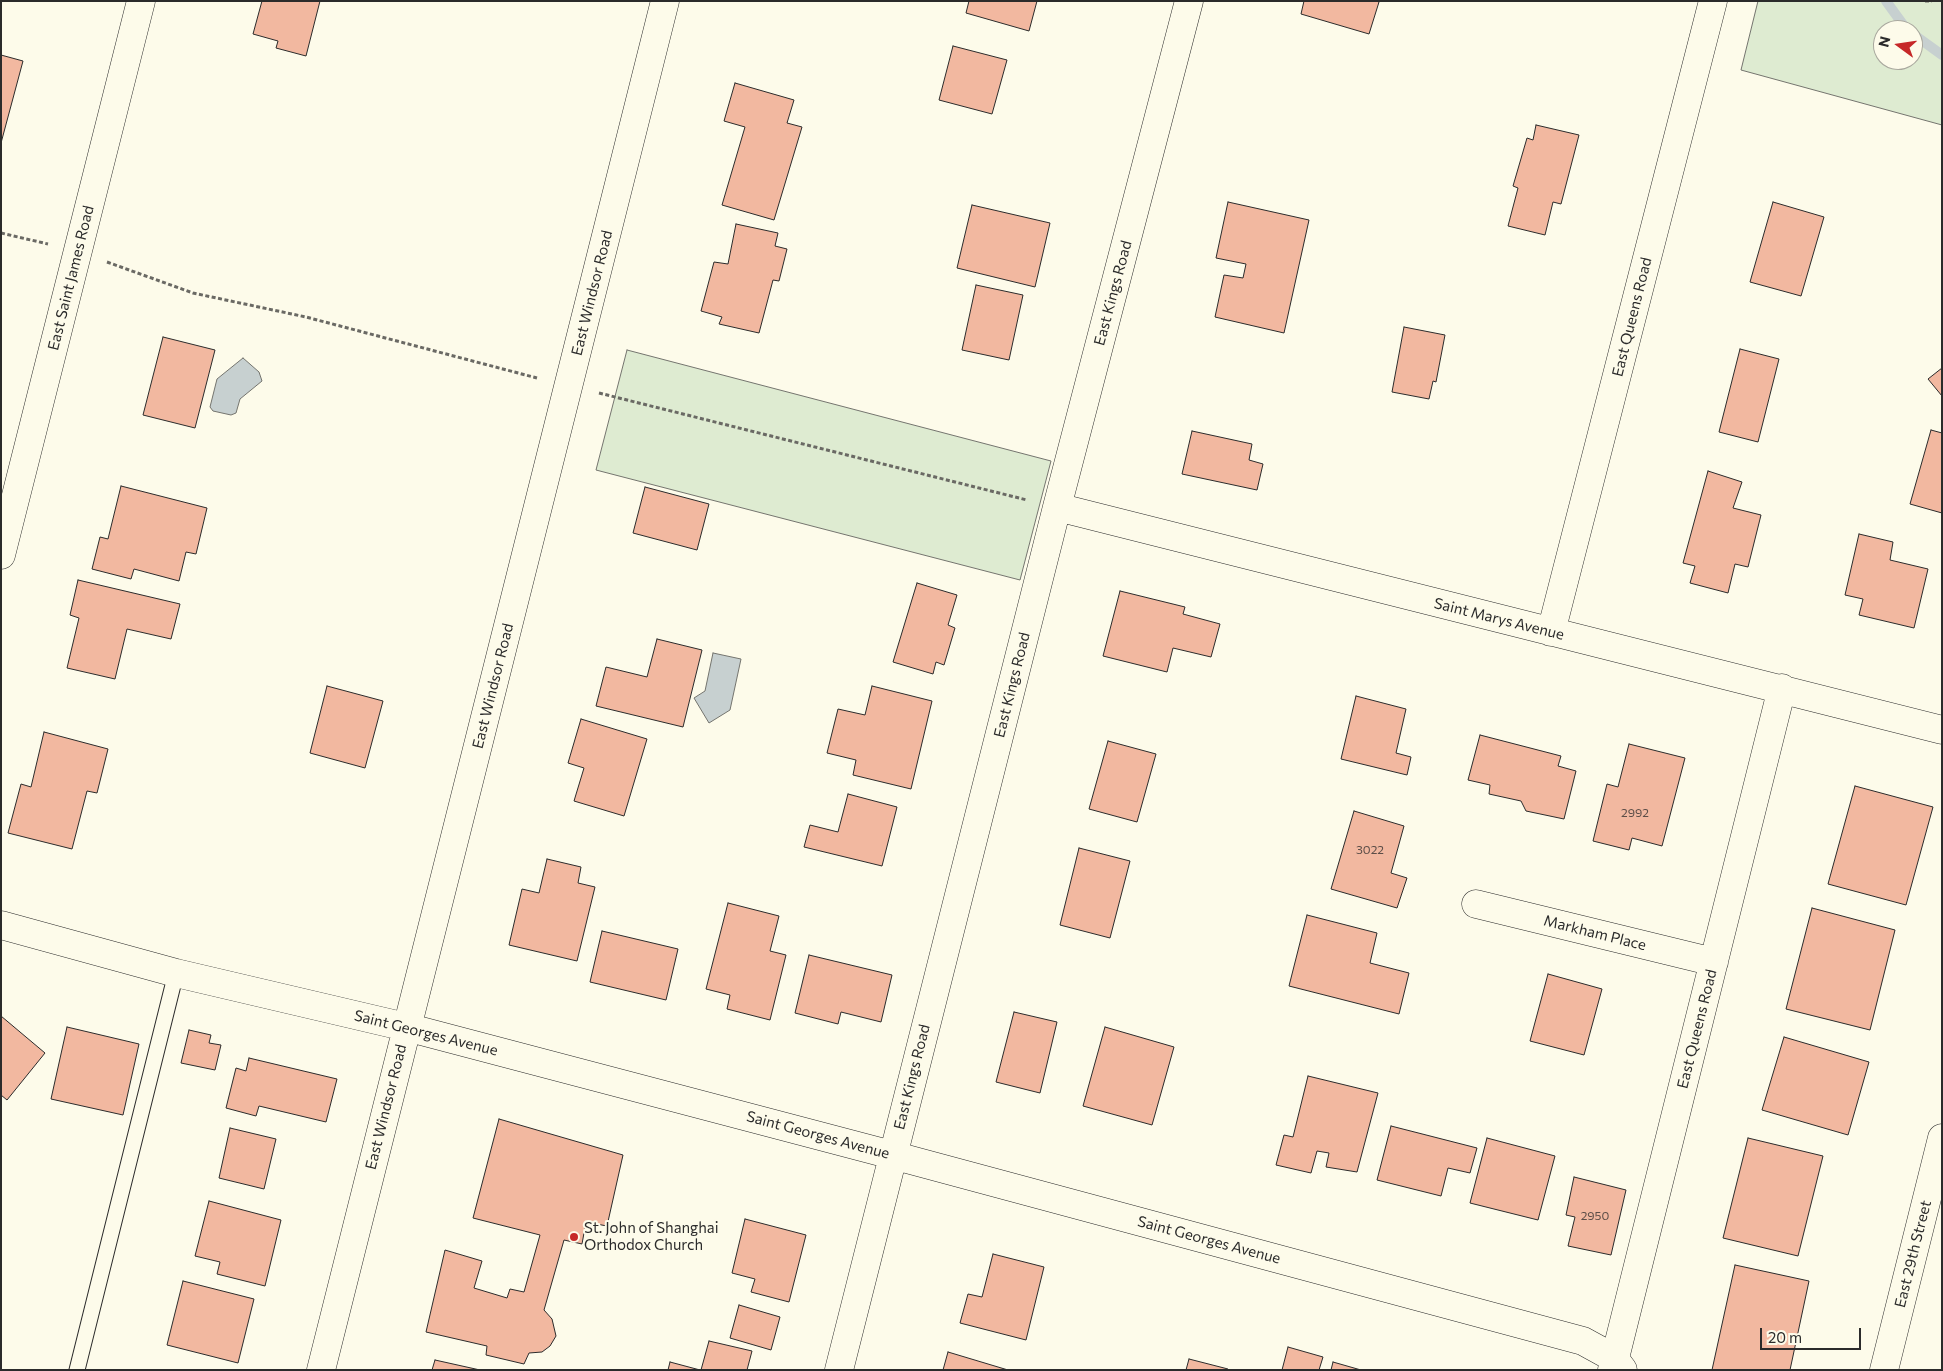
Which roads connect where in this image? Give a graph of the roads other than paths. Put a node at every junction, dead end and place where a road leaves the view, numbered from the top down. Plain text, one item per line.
1 (141, 1) edge
2 (665, 1) edge
3 (1189, 1) edge
4 (1713, 1) edge
5 (1057, 507) junction
6 (1, 555) edge
7 (1551, 632) junction
8 (1782, 688) junction
9 (1942, 730) edge
10 (1476, 904) dead end
11 (1, 925) edge
12 (1714, 962) junction
13 (176, 973) junction
14 (406, 1027) junction
15 (1942, 1138) edge
16 (892, 1155) junction
17 (1616, 1366) edge
18 (77, 1370) edge
19 (321, 1370) edge
20 (839, 1370) edge
21 (1884, 1370) edge

1 - 6 street, East Saint James Road
2 - 14 street, East Windsor Road
3 - 5 street, East Kings Road
4 - 7 street, East Queens Road
5 - 7 street, Saint Marys Avenue
5 - 16 street, East Kings Road
7 - 8 street, Saint Marys Avenue
8 - 9 street, Saint Marys Avenue
8 - 12 street, East Queens Road
10 - 12 street, Markham Place
11 - 13 street, Saint Georges Avenue
12 - 17 street, East Queens Road
13 - 14 street, Saint Georges Avenue
13 - 18 lane
14 - 16 street, Saint Georges Avenue
14 - 19 street, East Windsor Road
15 - 21 street, East 29th Street
16 - 17 street, Saint Georges Avenue
16 - 20 street, East Kings Road

